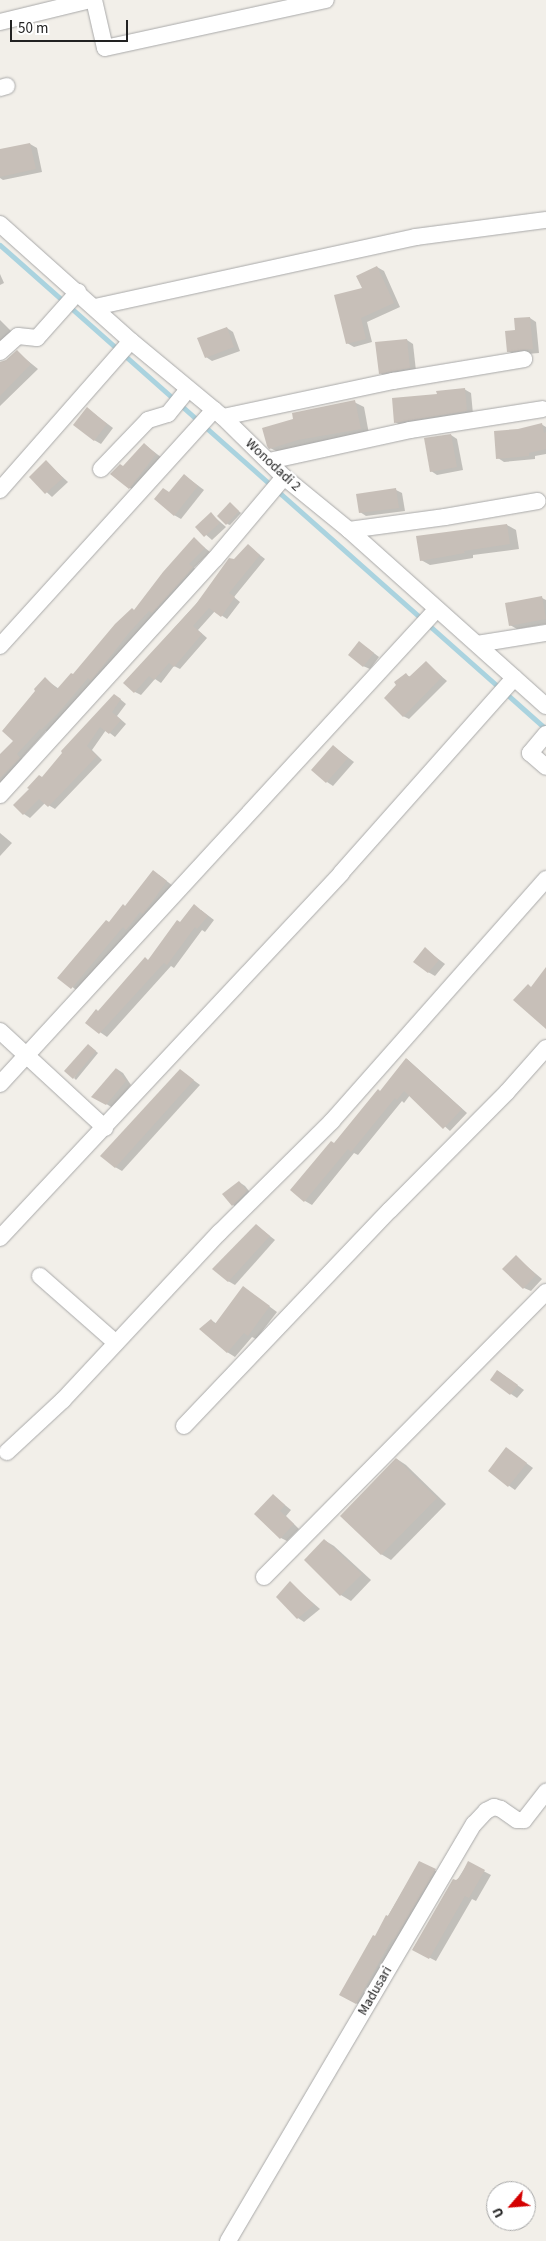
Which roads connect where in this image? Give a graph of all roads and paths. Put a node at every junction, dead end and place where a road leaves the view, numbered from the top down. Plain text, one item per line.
1 (92, 0) edge
2 (326, 0) edge
3 (0, 22) edge
4 (546, 220) edge
5 (0, 224) edge
6 (70, 301) junction
7 (95, 308) junction
8 (124, 349) junction
9 (0, 352) edge
10 (524, 359) dead end
11 (184, 394) junction
12 (542, 409) dead end
13 (211, 419) junction
14 (270, 461) junction
15 (100, 469) dead end
16 (277, 485) junction
17 (0, 490) edge
18 (538, 501) dead end
19 (349, 530) junction
20 (428, 619) junction
21 (546, 633) edge
22 (477, 644) junction
23 (0, 646) edge
24 (507, 686) junction
25 (546, 706) edge
26 (544, 736) edge
27 (546, 767) edge
28 (0, 795) edge
29 (546, 880) edge
30 (0, 1032) edge
31 (546, 1048) edge
32 (25, 1055) junction
33 (0, 1084) edge
34 (105, 1128) junction
35 (0, 1238) edge
36 (40, 1276) dead end
37 (546, 1292) edge
38 (116, 1344) junction
39 (184, 1426) dead end
40 (7, 1452) dead end
41 (264, 1577) dead end
42 (546, 1792) edge
43 (228, 2241) edge

1 - 2 street
1 - 3 street
4 - 7 street
5 - 6 street, Wonodadi 2
6 - 7 street, Wonodadi 2
6 - 9 street
7 - 8 street, Wonodadi 2
8 - 11 street, Wonodadi 2
8 - 17 street
10 - 13 street
11 - 13 street, Wonodadi 2
11 - 15 street
12 - 14 street
13 - 14 street, Wonodadi 2
13 - 23 street
14 - 16 street, Wonodadi 2
16 - 19 street, Wonodadi 2
16 - 28 street
18 - 19 street
19 - 20 street, Wonodadi 2
20 - 22 street, Wonodadi 2
20 - 32 street
21 - 22 street
22 - 24 street, Wonodadi 2
24 - 25 street, Wonodadi 2
24 - 34 street
26 - 27 street
29 - 38 street
30 - 32 street
31 - 39 street
32 - 33 street
32 - 34 street
34 - 35 street
36 - 38 street
37 - 41 street
38 - 40 street
42 - 43 street, Madusari

